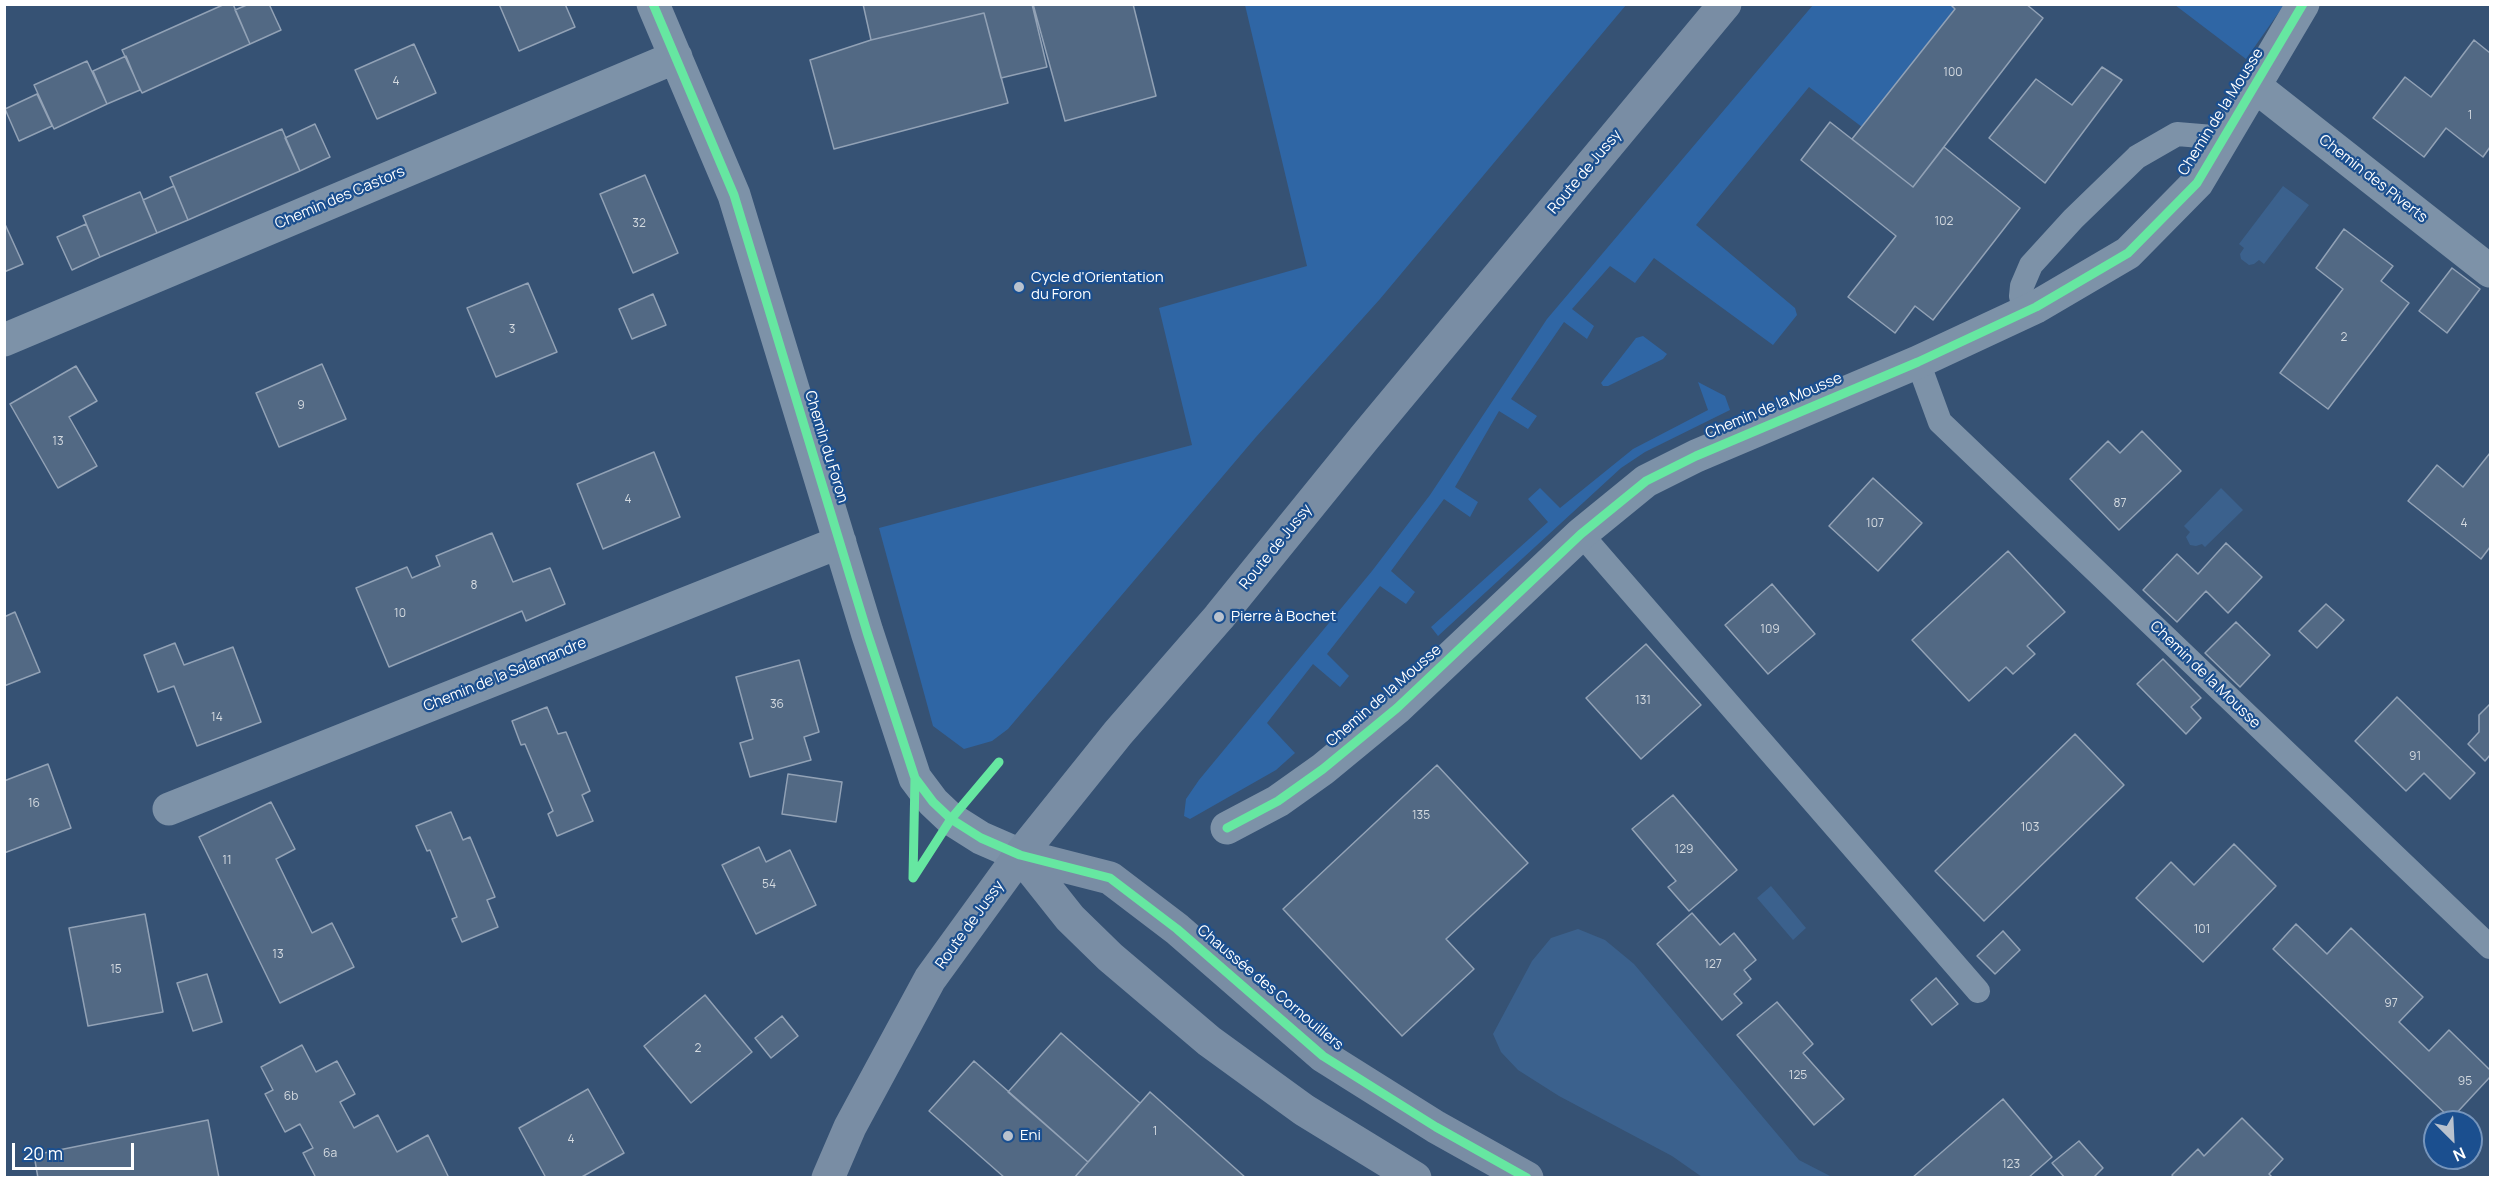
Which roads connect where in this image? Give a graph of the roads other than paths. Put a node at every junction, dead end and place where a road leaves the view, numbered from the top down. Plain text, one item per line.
1 (653, 4) edge
2 (1725, 4) edge
3 (2303, 4) edge
4 (676, 57) junction
5 (2256, 87) junction
6 (2225, 138) junction
7 (2490, 271) edge
8 (2025, 312) junction
9 (4, 340) edge
10 (1918, 362) junction
11 (1581, 534) junction
12 (840, 542) junction
13 (170, 809) dead end
14 (1227, 828) dead end
15 (1020, 855) junction
16 (2490, 947) edge
17 (1978, 991) dead end
18 (828, 1178) edge
19 (1415, 1178) edge
20 (1527, 1178) edge

1 - 4 street, Chemin du Foron
2 - 15 main road, Route de Jussy
3 - 5 street, Chemin de la Mousse
4 - 9 street, Chemin des Castors
4 - 12 street, Chemin du Foron
5 - 6 street, Chemin de la Mousse
5 - 7 street, Chemin des Piverts
6 - 8 street, Chemin de la Mousse
6 - 8 lane
8 - 10 street, Chemin de la Mousse
10 - 11 street, Chemin de la Mousse
10 - 16 lane, Chemin de la Mousse
11 - 14 street, Chemin de la Mousse
11 - 17 lane
12 - 13 street, Chemin de la Salamandre
12 - 15 street, Chemin du Foron
15 - 18 main road, Route de Jussy
15 - 19 main road
15 - 20 main road, Chaussée des Cornouillers

